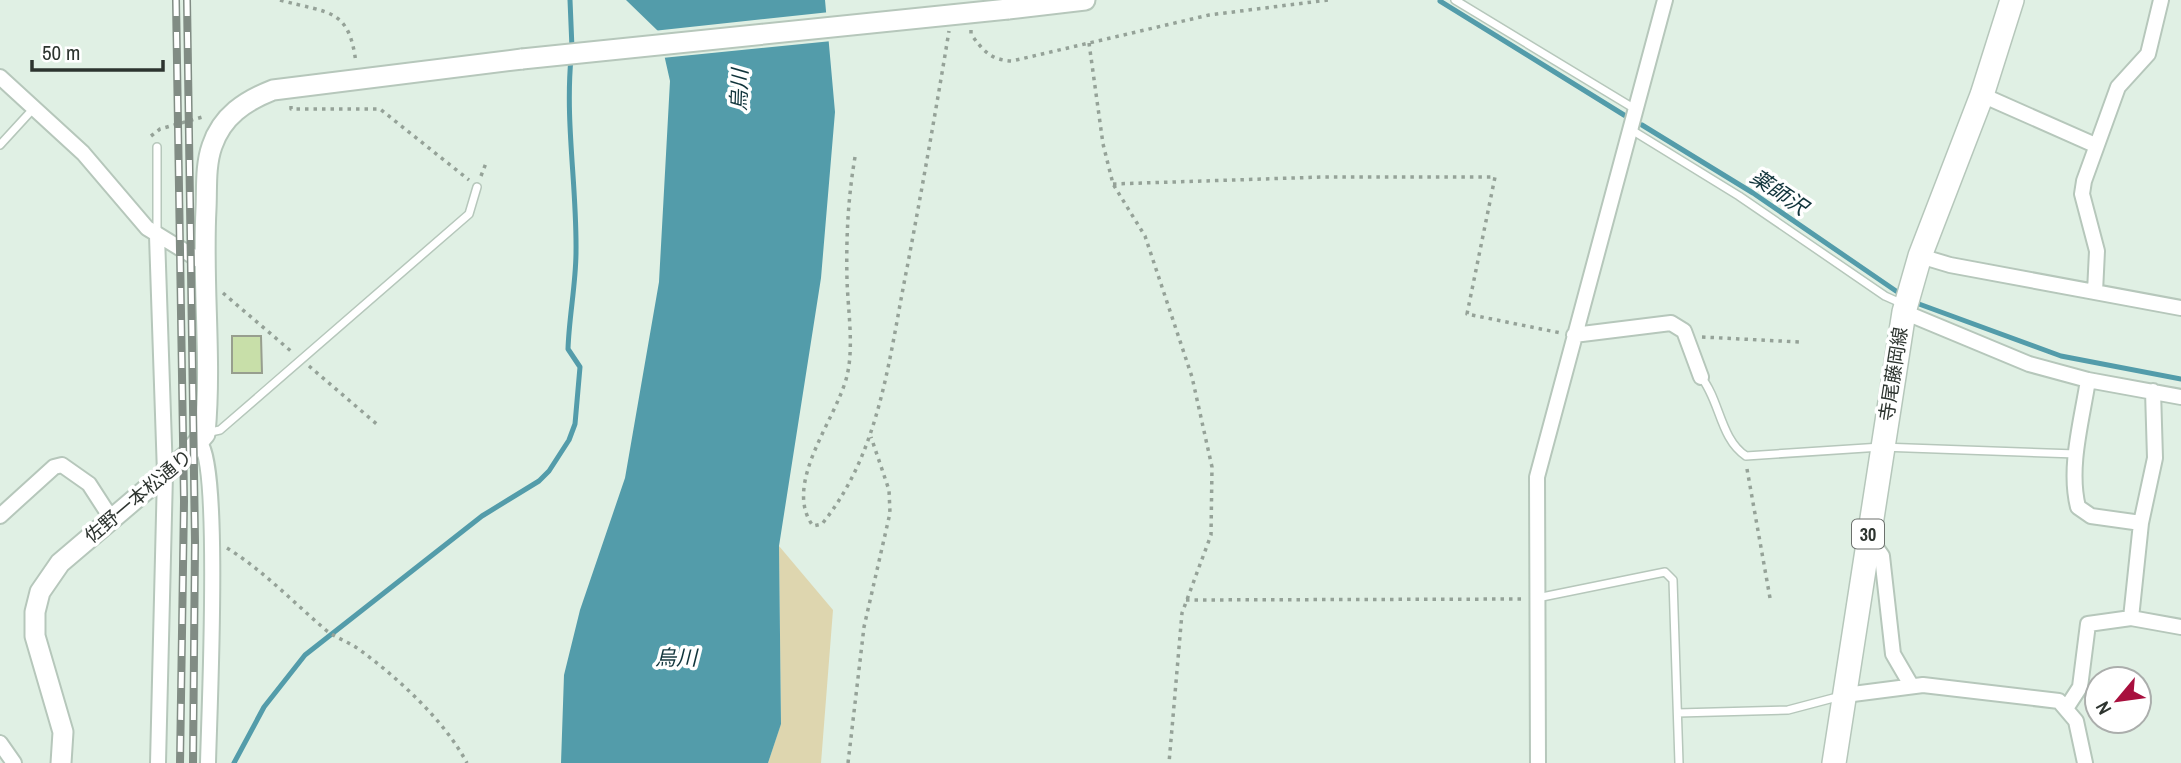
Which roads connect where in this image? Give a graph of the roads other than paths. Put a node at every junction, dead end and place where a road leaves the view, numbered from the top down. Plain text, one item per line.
1 (1085, 0) edge
2 (1455, 0) edge
3 (1665, 0) edge
4 (2012, 0) edge
5 (2161, 0) edge
6 (0, 77) edge
7 (1982, 95) junction
8 (33, 109) junction
9 (1635, 109) junction
10 (1630, 129) junction
11 (0, 145) edge
12 (2095, 145) junction
13 (157, 147) dead end
14 (477, 187) road end
15 (157, 236) junction
16 (1920, 256) junction
17 (204, 262) junction
18 (2095, 292) junction
19 (1905, 308) junction
20 (2181, 308) edge
21 (1574, 335) junction
22 (1701, 377) joint
23 (2088, 380) junction
24 (2153, 391) junction
25 (2181, 397) edge
26 (203, 438) junction
27 (1881, 447) junction
28 (2077, 454) junction
29 (165, 474) junction
30 (0, 516) edge
31 (111, 518) junction
32 (2141, 523) junction
33 (1867, 536) junction
34 (1537, 598) junction
35 (2131, 618) junction
36 (2181, 627) edge
37 (1911, 685) junction
38 (1845, 695) junction
39 (2067, 706) junction
40 (1678, 713) junction
41 (0, 743) edge
42 (14, 763) edge
43 (61, 763) edge
44 (158, 763) edge
45 (208, 763) edge
46 (1538, 763) edge
47 (1679, 763) edge
48 (1834, 763) edge
49 (2085, 763) edge

1 - 17 street, 佐野一本松通り, bridge
2 - 9 lane
3 - 9 street
4 - 7 main road, 寺尾藤岡線 / 30
5 - 12 street
6 - 8 street
7 - 12 street
7 - 16 main road, 寺尾藤岡線 / 30
8 - 11 lane
8 - 15 street
9 - 10 street
10 - 19 lane
10 - 21 street
12 - 18 street
13 - 15 lane
14 - 26 lane
15 - 17 street
15 - 29 street
16 - 18 street
16 - 19 main road, 寺尾藤岡線 / 30
17 - 26 street, 佐野一本松通り
18 - 20 street
19 - 23 street
19 - 27 main road, 寺尾藤岡線 / 30
21 - 22 street
21 - 34 street
22 - 27 lane
23 - 24 street
23 - 28 street
24 - 25 street
24 - 32 street
26 - 29 street, 佐野一本松通り
26 - 45 street
27 - 28 lane
27 - 33 main road, 寺尾藤岡線 / 30
28 - 32 street
29 - 31 street, 佐野一本松通り
29 - 44 street
30 - 31 street
31 - 43 street, 佐野一本松通り
32 - 35 street
33 - 37 street
33 - 38 main road, 寺尾藤岡線 / 30
34 - 40 lane
34 - 46 street
35 - 36 street
35 - 39 street
37 - 38 street
37 - 39 street
38 - 40 lane
38 - 48 main road, 寺尾藤岡線 / 30
39 - 49 street
40 - 47 lane
41 - 42 street

